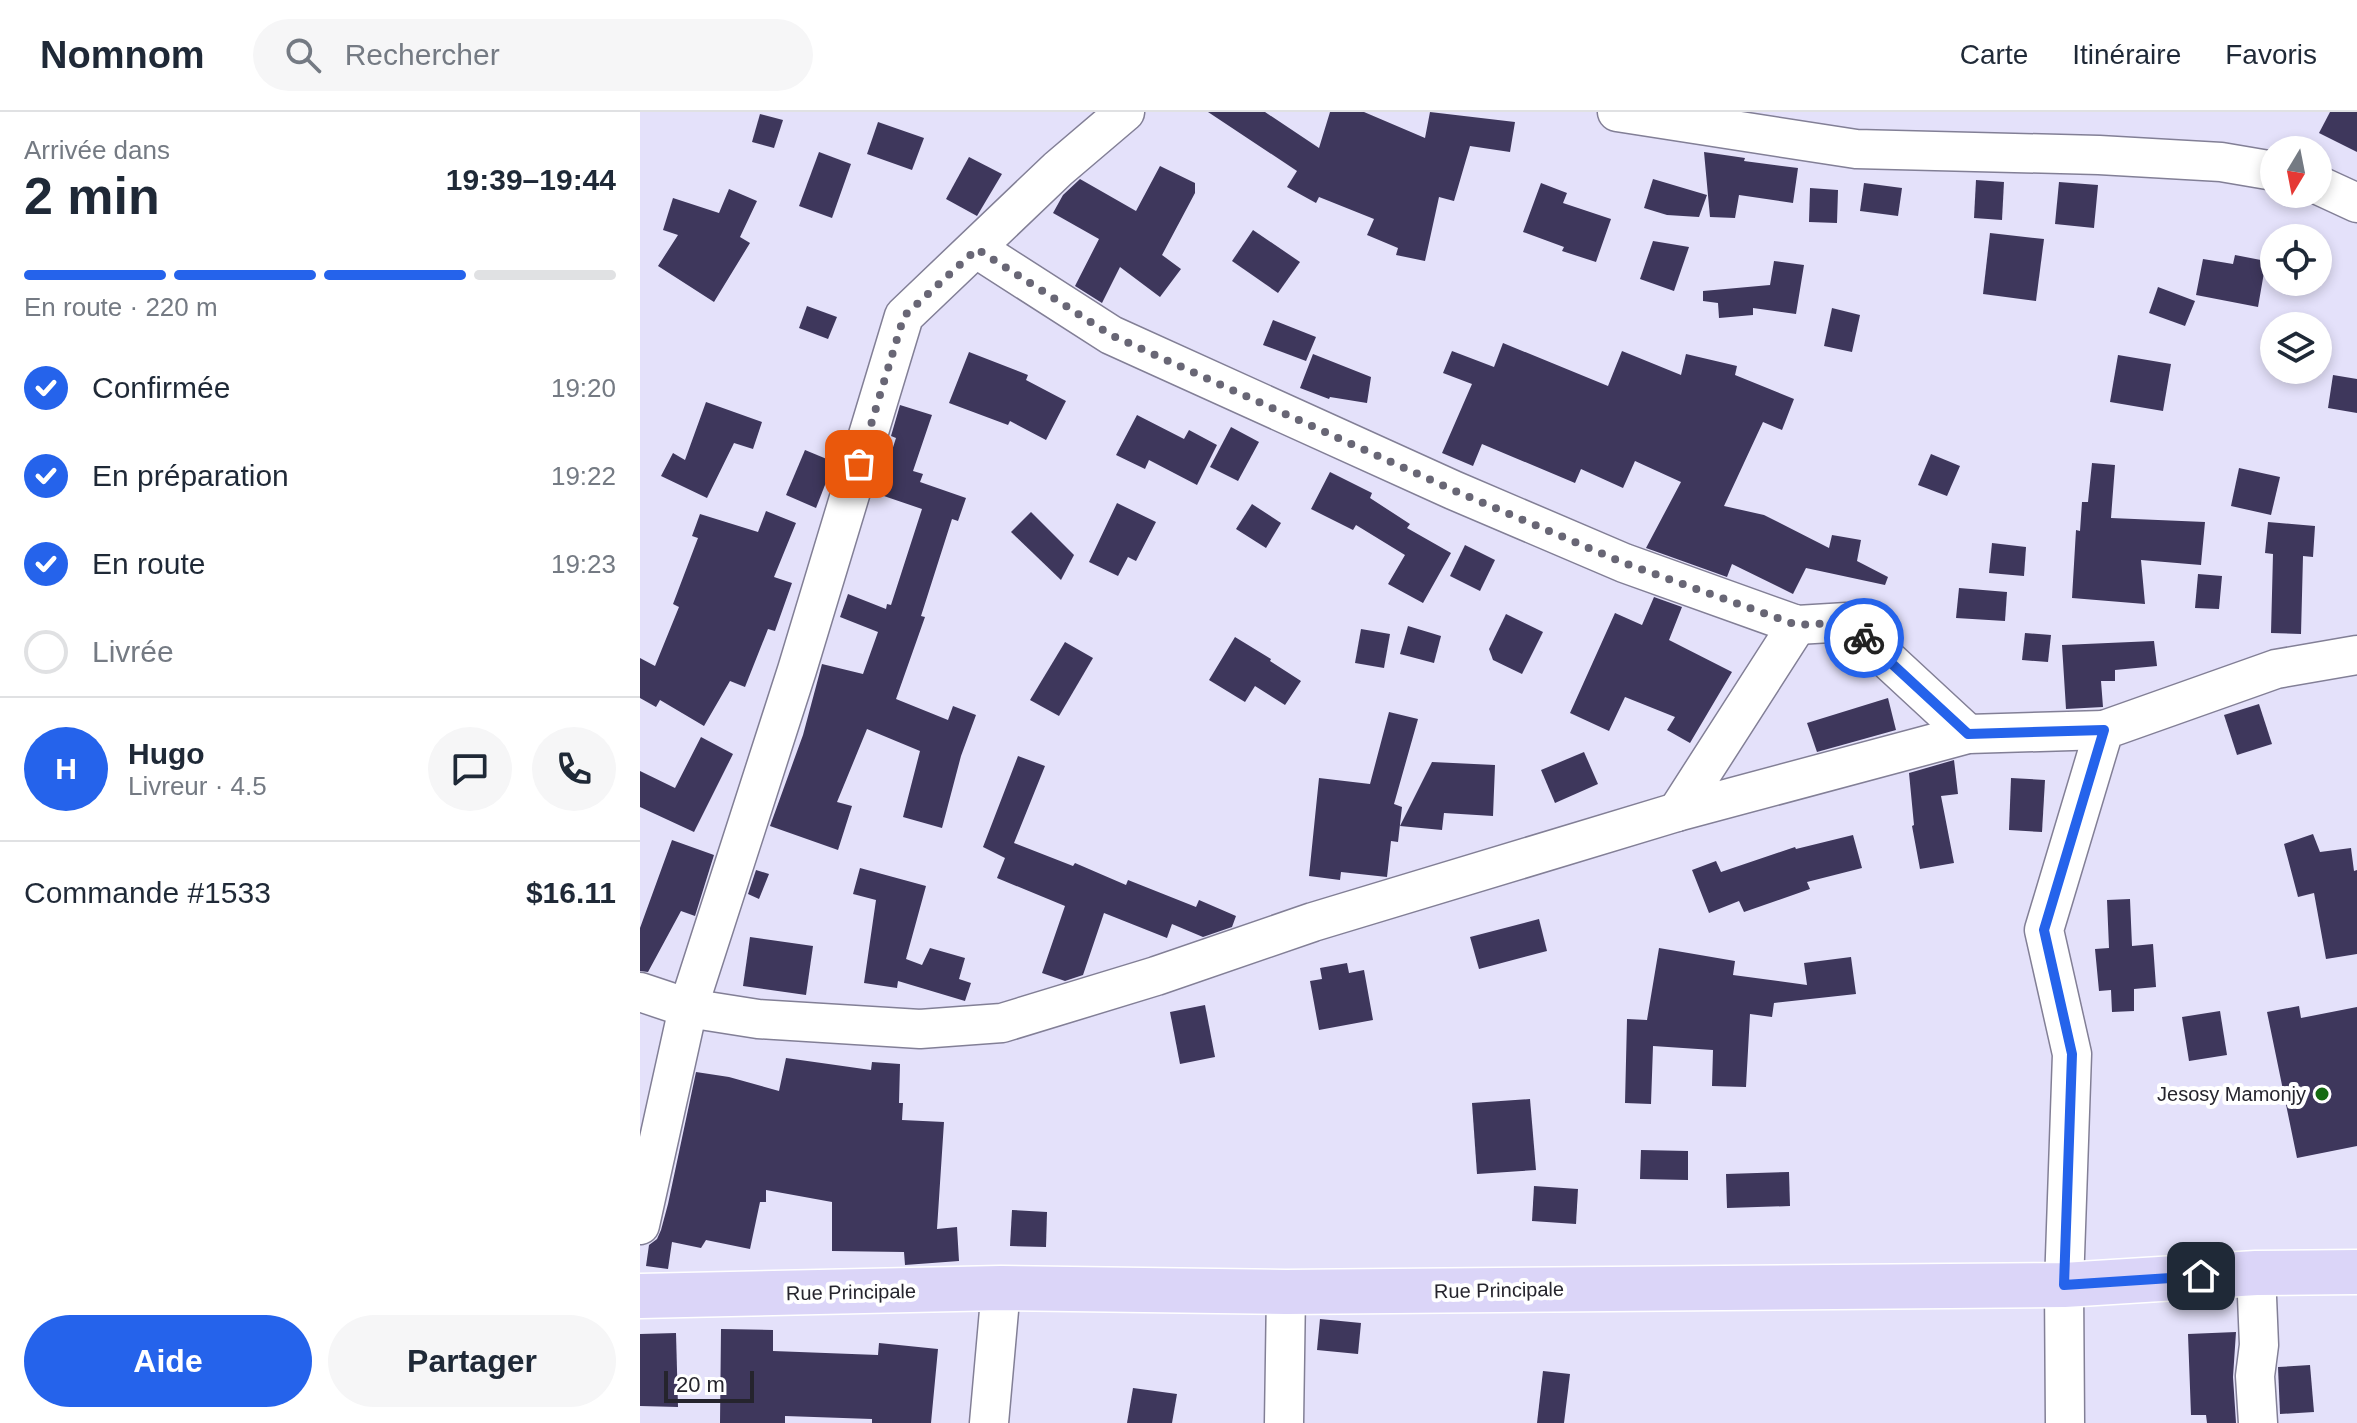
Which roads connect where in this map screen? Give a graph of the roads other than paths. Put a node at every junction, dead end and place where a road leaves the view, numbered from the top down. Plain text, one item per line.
1 (1125, 112) edge
2 (1617, 112) edge
3 (2260, 169) edge
4 (2332, 191) edge
5 (2357, 203) edge
6 (977, 249) junction
7 (1797, 625) junction
8 (2357, 655) edge
9 (2104, 730) junction
10 (1968, 734) junction
11 (1677, 812) junction
12 (640, 992) edge
13 (688, 1008) junction
14 (640, 1225) edge
15 (2357, 1272) edge
16 (2256, 1273) junction
17 (2064, 1285) junction
18 (1001, 1288) junction
19 (1286, 1292) junction
20 (640, 1296) edge
21 (989, 1423) edge
22 (1284, 1423) edge
23 (2065, 1423) edge
24 (2258, 1423) edge

1 - 6 street
2 - 3 street
4 - 5 street
6 - 7 street
6 - 13 street
7 - 10 street
7 - 11 street
8 - 9 street
9 - 10 street
9 - 17 street
10 - 11 street
11 - 13 street
12 - 13 street
13 - 14 street
15 - 16 main road, Rue Principale
16 - 17 main road, Rue Principale
16 - 24 street
17 - 19 main road, Rue Principale
17 - 23 street
18 - 19 main road, Rue Principale
18 - 20 main road, Rue Principale
18 - 21 street
19 - 22 street

